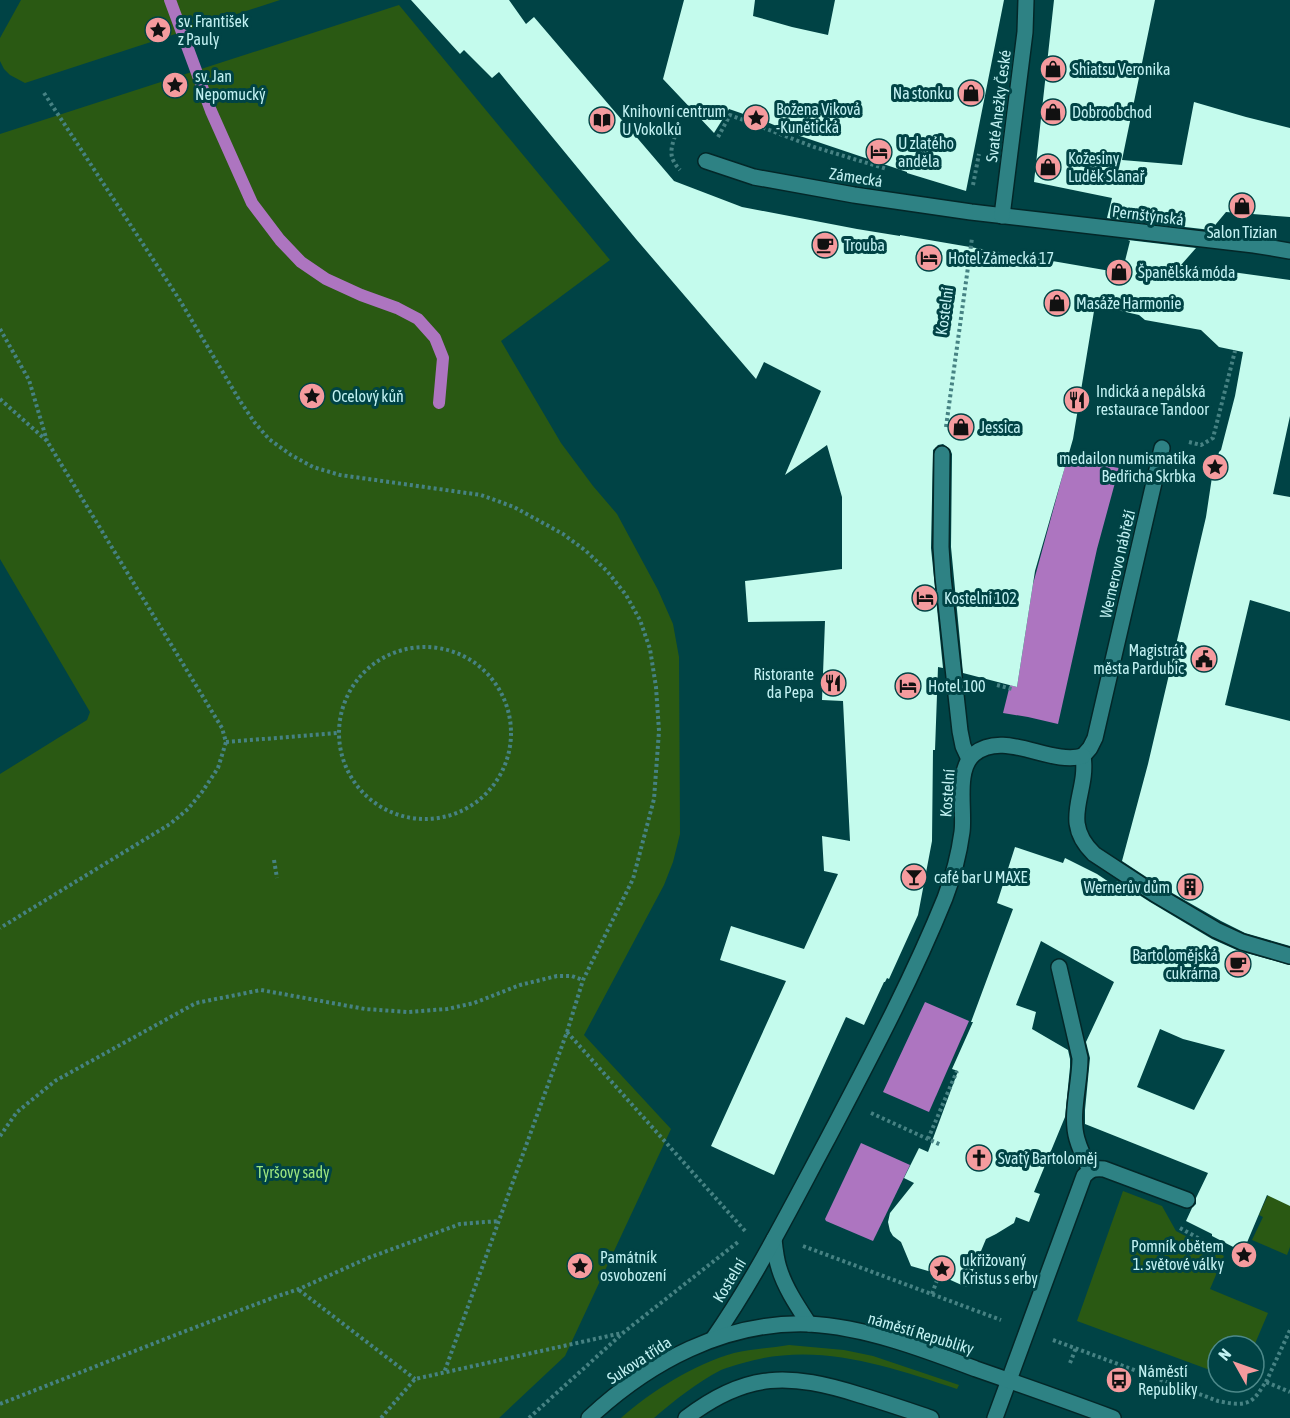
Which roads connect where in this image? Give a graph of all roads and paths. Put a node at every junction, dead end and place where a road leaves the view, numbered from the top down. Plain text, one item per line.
1 (1026, 0) edge
2 (44, 93) dead end
3 (675, 136) dead end
4 (980, 150) dead end
5 (706, 161) joint
6 (680, 171) dead end
7 (892, 171) dead end
8 (971, 195) dead end
9 (1002, 216) junction
10 (972, 240) dead end
11 (1290, 251) edge
12 (0, 329) edge
13 (1235, 351) dead end
14 (0, 399) edge
15 (47, 441) junction
16 (1162, 448) joint
17 (942, 454) joint
18 (1104, 465) dead end
19 (1102, 473) dead end
20 (997, 685) dead end
21 (1012, 689) dead end
22 (338, 733) junction
23 (226, 742) junction
24 (1083, 756) junction
25 (969, 759) junction
26 (274, 860) dead end
27 (277, 878) dead end
28 (0, 928) edge
29 (1290, 956) edge
30 (1059, 967) dead end
31 (583, 980) junction
32 (567, 1032) junction
33 (957, 1071) dead end
34 (869, 1113) dead end
35 (0, 1136) edge
36 (928, 1139) junction
37 (941, 1145) dead end
38 (1090, 1170) junction
39 (1187, 1200) dead end
40 (499, 1221) junction
41 (748, 1234) dead end
42 (774, 1239) junction
43 (740, 1242) dead end
44 (940, 1272) dead end
45 (299, 1289) junction
46 (932, 1294) dead end
47 (809, 1324) junction
48 (1290, 1330) edge
49 (624, 1332) junction
50 (713, 1339) junction
51 (1076, 1348) dead end
52 (1070, 1363) dead end
53 (444, 1372) junction
54 (415, 1380) junction
55 (1008, 1381) junction
56 (1266, 1382) dead end
57 (0, 1404) edge
58 (381, 1418) edge
59 (529, 1418) edge
60 (589, 1418) edge
61 (686, 1418) edge
62 (931, 1418) edge
63 (995, 1418) edge
64 (1113, 1418) edge

1 - 9 street, Svaté Anežky České
2 - 31 path
3 - 6 path
4 - 8 path
5 - 7 path
5 - 9 street, Zámecká
9 - 11 street, Pernštýnská
10 - 17 path, Kostelní
12 - 15 path
13 - 16 path
14 - 15 path
15 - 23 path
16 - 24 street, Wernerovo nábřeží
17 - 25 street, Kostelní
18 - 19 path
20 - 21 path
22 - 22 path
22 - 23 path
23 - 28 path
24 - 25 street
24 - 29 street
25 - 42 street, Kostelní
26 - 27 path
30 - 38 street
31 - 32 path
31 - 35 path
32 - 40 path
32 - 41 path
33 - 36 path
34 - 36 path
36 - 37 path
38 - 39 street
38 - 55 street
40 - 45 path
40 - 53 path
42 - 47 street
42 - 50 street, Kostelní
43 - 49 path
44 - 46 path
45 - 54 path
45 - 57 path
47 - 50 street, náměstí Republiky
47 - 55 street, náměstí Republiky
48 - 56 path
49 - 53 path
49 - 59 path
50 - 60 street, Sukova třída
51 - 52 path
53 - 54 path
54 - 58 path
55 - 63 street
55 - 64 street, náměstí Republiky
61 - 62 street

